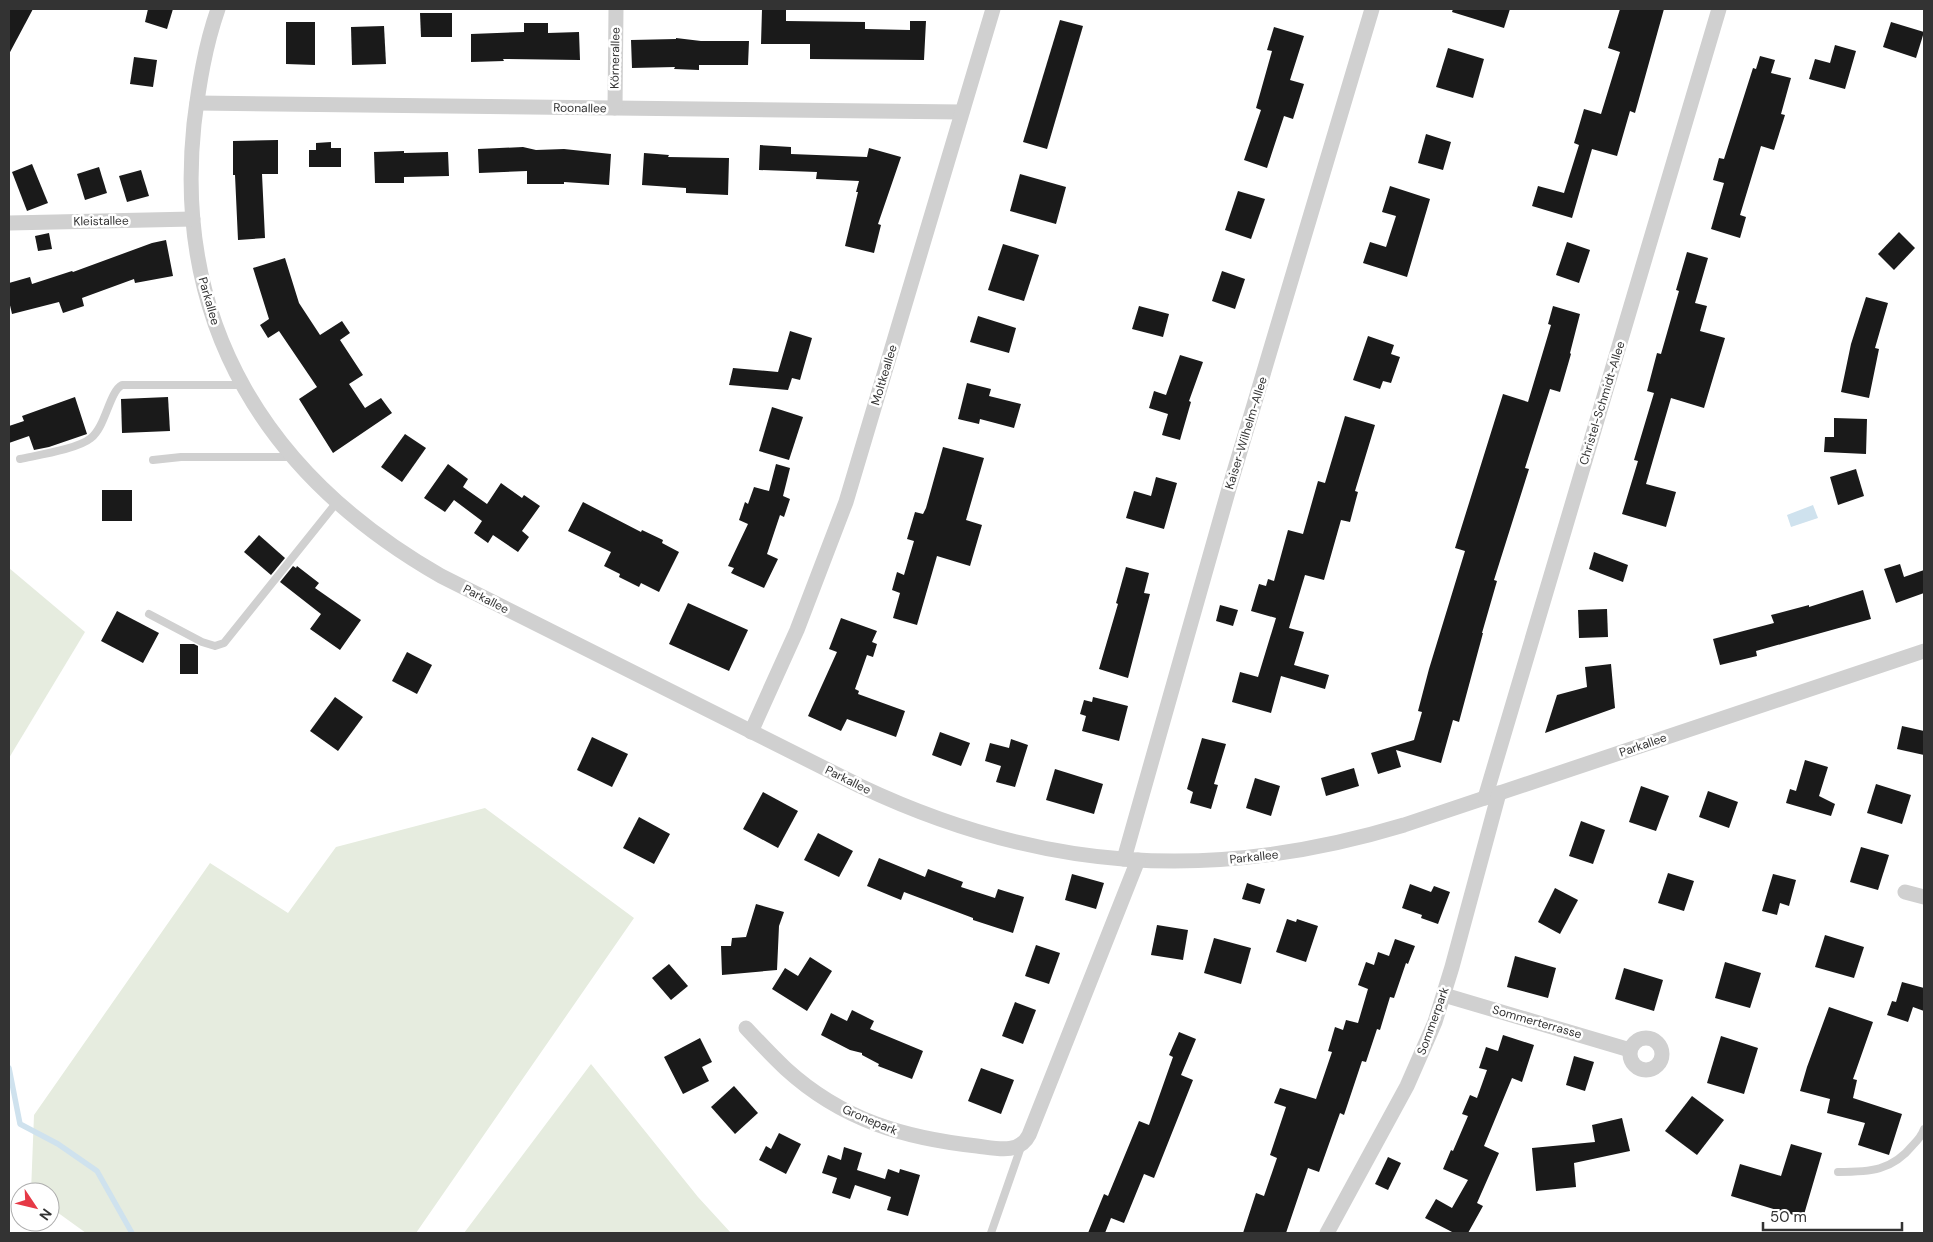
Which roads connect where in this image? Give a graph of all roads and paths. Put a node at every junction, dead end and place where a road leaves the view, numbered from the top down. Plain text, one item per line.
1 (218, 9) edge
2 (616, 9) edge
3 (993, 9) edge
4 (1372, 9) edge
5 (1719, 9) edge
6 (197, 103) junction
7 (615, 108) junction
8 (962, 112) junction
9 (193, 219) junction
10 (9, 223) edge
11 (242, 385) junction
12 (293, 457) junction
13 (20, 459) dead end
14 (153, 460) dead end
15 (337, 502) junction
16 (149, 614) dead end
17 (1924, 651) edge
18 (751, 732) junction
19 (1492, 796) junction
20 (1131, 860) junction
21 (1905, 892) dead end
22 (1924, 897) edge
23 (1444, 995) junction
24 (746, 1028) dead end
25 (1630, 1050) dead end
26 (1924, 1129) edge
27 (1022, 1144) junction
28 (1838, 1172) dead end
29 (991, 1233) edge
30 (1327, 1233) edge

1 - 6 street, Parkallee
2 - 7 street, Körnerallee
3 - 8 street, Moltkeallee
4 - 20 street, Kaiser-Wilhelm-Allee
5 - 19 street, Christel-Schmidt-Allee
6 - 7 street, Roonallee
6 - 9 street, Parkallee
7 - 8 street, Roonallee
8 - 18 street, Moltkeallee
9 - 10 street, Kleistallee
9 - 11 street, Parkallee
11 - 12 street, Parkallee
11 - 13 lane
12 - 14 lane
12 - 15 street, Parkallee
15 - 16 lane
15 - 18 street, Parkallee
17 - 19 street, Parkallee
18 - 20 street, Parkallee
19 - 20 street, Parkallee
19 - 23 street, Sommerpark
20 - 27 street
21 - 22 street
23 - 25 street, Sommerterrasse
23 - 30 street, Sommerpark
24 - 27 street, Gronepark
26 - 28 lane
27 - 29 lane

